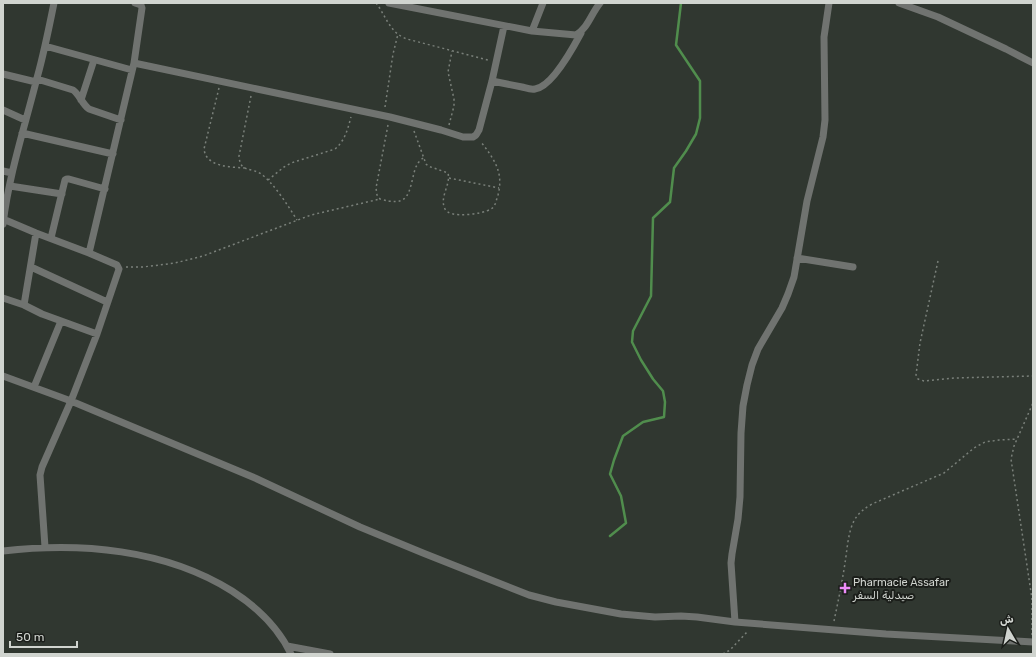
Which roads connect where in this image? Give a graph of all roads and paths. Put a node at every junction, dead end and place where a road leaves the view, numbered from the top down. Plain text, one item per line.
1 (54, 3) edge
2 (135, 3) edge
3 (376, 3) edge
4 (389, 3) edge
5 (543, 3) edge
6 (600, 3) edge
7 (829, 3) edge
8 (899, 3) edge
9 (403, 5) edge
10 (504, 26) junction
11 (532, 31) junction
12 (581, 32) junction
13 (398, 34) junction
14 (45, 46) junction
15 (452, 51) junction
16 (94, 60) junction
17 (496, 62) junction
18 (1033, 63) edge
19 (133, 67) junction
20 (3, 74) edge
21 (36, 81) junction
22 (492, 81) junction
23 (220, 82) junction
24 (253, 89) junction
25 (82, 100) junction
26 (3, 110) edge
27 (352, 110) junction
28 (387, 117) junction
29 (25, 120) junction
30 (121, 120) junction
31 (410, 122) junction
32 (446, 132) junction
33 (22, 133) junction
34 (476, 135) junction
35 (113, 154) junction
36 (424, 158) junction
37 (244, 168) junction
38 (3, 172) edge
39 (12, 173) junction
40 (449, 178) junction
41 (268, 180) junction
42 (10, 186) junction
43 (499, 188) junction
44 (105, 189) junction
45 (62, 194) junction
46 (380, 199) junction
47 (296, 220) junction
48 (3, 221) edge
49 (36, 233) junction
50 (51, 238) junction
51 (89, 253) junction
52 (797, 258) junction
53 (938, 261) dead end
54 (31, 267) junction
55 (119, 267) junction
56 (853, 267) dead end
57 (3, 298) edge
58 (107, 302) junction
59 (24, 305) junction
60 (61, 321) junction
61 (97, 334) junction
62 (3, 376) edge
63 (1033, 376) edge
64 (34, 387) junction
65 (71, 401) junction
66 (1033, 403) edge
67 (1017, 440) junction
68 (45, 547) junction
69 (3, 551) edge
70 (735, 622) junction
71 (754, 624) junction
72 (832, 630) junction
73 (1032, 642) edge
74 (287, 646) junction
75 (291, 654) edge
76 (330, 654) edge
77 (723, 654) edge

1 - 14 street
2 - 19 street
3 - 13 path
4 - 9 street
5 - 11 street
6 - 12 street
7 - 52 street
8 - 18 street
9 - 10 street
10 - 11 street
10 - 17 street
11 - 12 street
12 - 22 street
13 - 15 path
13 - 28 path
14 - 16 street
14 - 21 street
15 - 17 path
15 - 32 path
16 - 19 street
16 - 25 street
17 - 22 street
19 - 23 street
19 - 30 street
20 - 21 street
21 - 25 street
21 - 29 street
22 - 34 street
23 - 24 street
23 - 37 path
24 - 27 street
24 - 37 path
25 - 30 street
26 - 29 street
27 - 28 street
27 - 41 path
28 - 31 street
28 - 46 path
29 - 33 street
30 - 35 street
31 - 32 street
31 - 36 path
32 - 34 street
33 - 35 street
33 - 39 street
34 - 43 path
35 - 44 street
36 - 40 path
36 - 46 path
37 - 41 path
38 - 39 street
39 - 42 street
40 - 43 path
40 - 43 path
41 - 47 path
42 - 45 street
42 - 48 street
44 - 45 street
44 - 51 street
45 - 50 street
46 - 47 path
47 - 55 path
48 - 49 street
49 - 50 street
49 - 54 street
50 - 51 street
51 - 55 street
52 - 56 street
52 - 70 street
53 - 63 path
54 - 58 street
54 - 59 street
55 - 58 street
57 - 59 street
58 - 61 street
59 - 60 street
60 - 61 street
60 - 64 street
61 - 65 street
62 - 64 street
64 - 65 street
65 - 68 street
65 - 70 street
66 - 67 path
67 - 72 path
67 - 73 path
68 - 69 street
68 - 74 street
70 - 71 street
71 - 72 street
71 - 77 path
72 - 73 street
74 - 75 street
74 - 76 street

